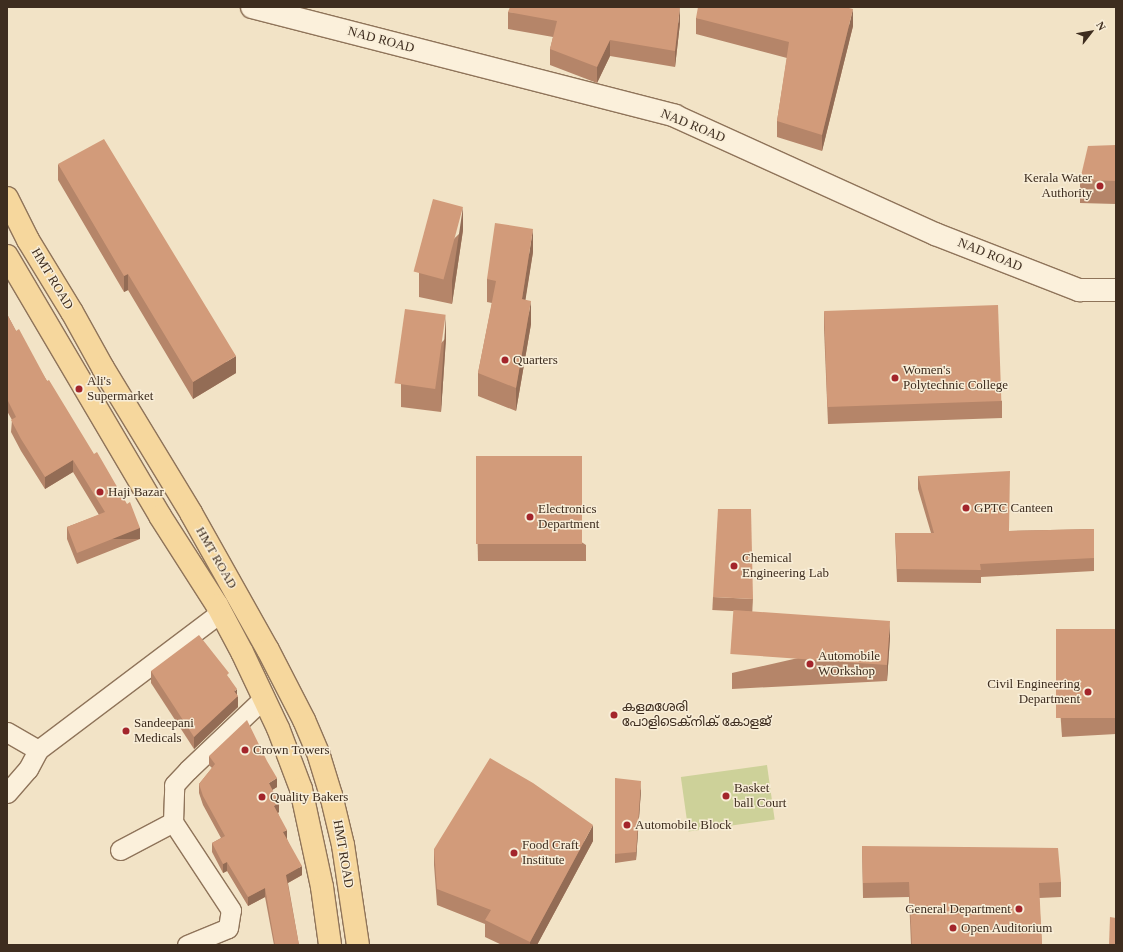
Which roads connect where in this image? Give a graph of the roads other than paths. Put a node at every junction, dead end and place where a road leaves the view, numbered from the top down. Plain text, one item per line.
1 (252, 7) edge
2 (7, 198) edge
3 (7, 256) edge
4 (1116, 290) edge
5 (221, 612) junction
6 (264, 698) junction
7 (7, 732) edge
8 (38, 750) junction
9 (7, 792) edge
10 (173, 822) junction
11 (120, 850) dead end
12 (187, 945) edge
13 (330, 945) edge
14 (358, 945) edge

1 - 4 street, NAD ROAD
2 - 14 main road, HMT ROAD
3 - 5 main road, HMT ROAD
5 - 6 main road, HMT ROAD
5 - 8 street
6 - 10 street
6 - 13 main road, HMT ROAD
7 - 8 street
8 - 9 street
10 - 11 street
10 - 12 street

